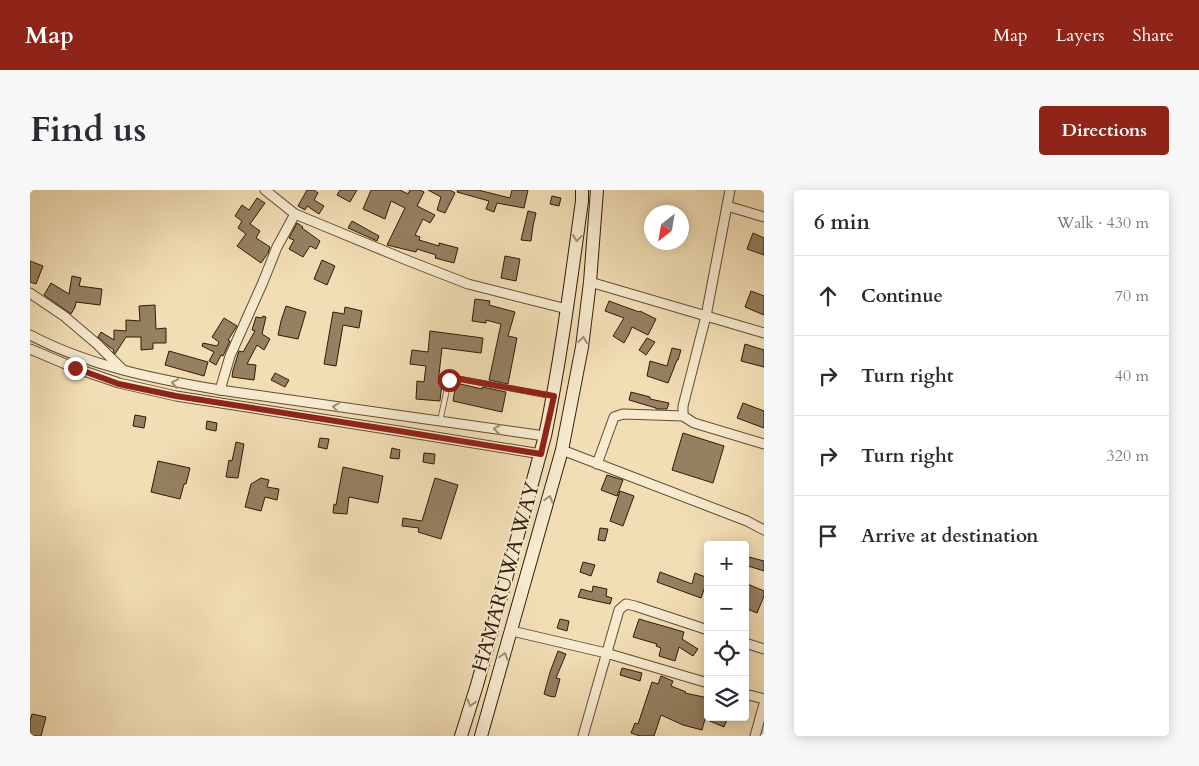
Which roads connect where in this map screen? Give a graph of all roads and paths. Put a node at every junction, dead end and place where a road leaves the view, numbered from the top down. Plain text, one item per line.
1 (266, 190) edge
2 (582, 190) edge
3 (597, 190) edge
4 (730, 190) edge
5 (727, 206) junction
6 (295, 214) junction
7 (764, 217) edge
8 (590, 282) junction
9 (30, 293) edge
10 (567, 309) junction
11 (706, 316) junction
12 (764, 333) edge
13 (30, 335) edge
14 (30, 349) edge
15 (122, 370) junction
16 (220, 390) junction
17 (554, 396) junction
18 (683, 416) junction
19 (440, 421) junction
20 (545, 436) junction
21 (764, 444) edge
22 (562, 450) junction
23 (541, 454) junction
24 (597, 464) junction
25 (764, 530) edge
26 (704, 629) edge
27 (512, 630) junction
28 (749, 644) edge
29 (764, 650) edge
30 (606, 653) junction
31 (704, 682) edge
32 (749, 695) edge
33 (764, 699) edge
34 (764, 704) edge
35 (461, 736) edge
36 (481, 736) edge
37 (583, 736) edge
38 (755, 736) edge

1 - 6 street
2 -> 10 main road
3 - 8 main road, HAMARUWA WAY
4 - 5 street
5 - 7 street
5 - 11 street
6 - 10 street
6 - 16 street
8 - 11 street
22 -> 8 main road, HAMARUWA WAY
9 - 15 street
10 - 17 main road
11 - 12 street
11 - 18 street
13 - 15 street
14 - 23 street
16 -> 15 street
19 -> 16 street
17 - 19 lane
17 - 20 main road
18 - 21 street
18 - 24 street
20 -> 19 street
20 - 23 main road
22 - 24 street
27 -> 22 main road, HAMARUWA WAY
23 -> 35 main road
24 - 25 street
26 - 30 street
27 - 30 street
36 -> 27 main road, HAMARUWA WAY
28 - 29 street
30 - 31 street
30 - 37 street
32 - 33 street
34 - 38 street

